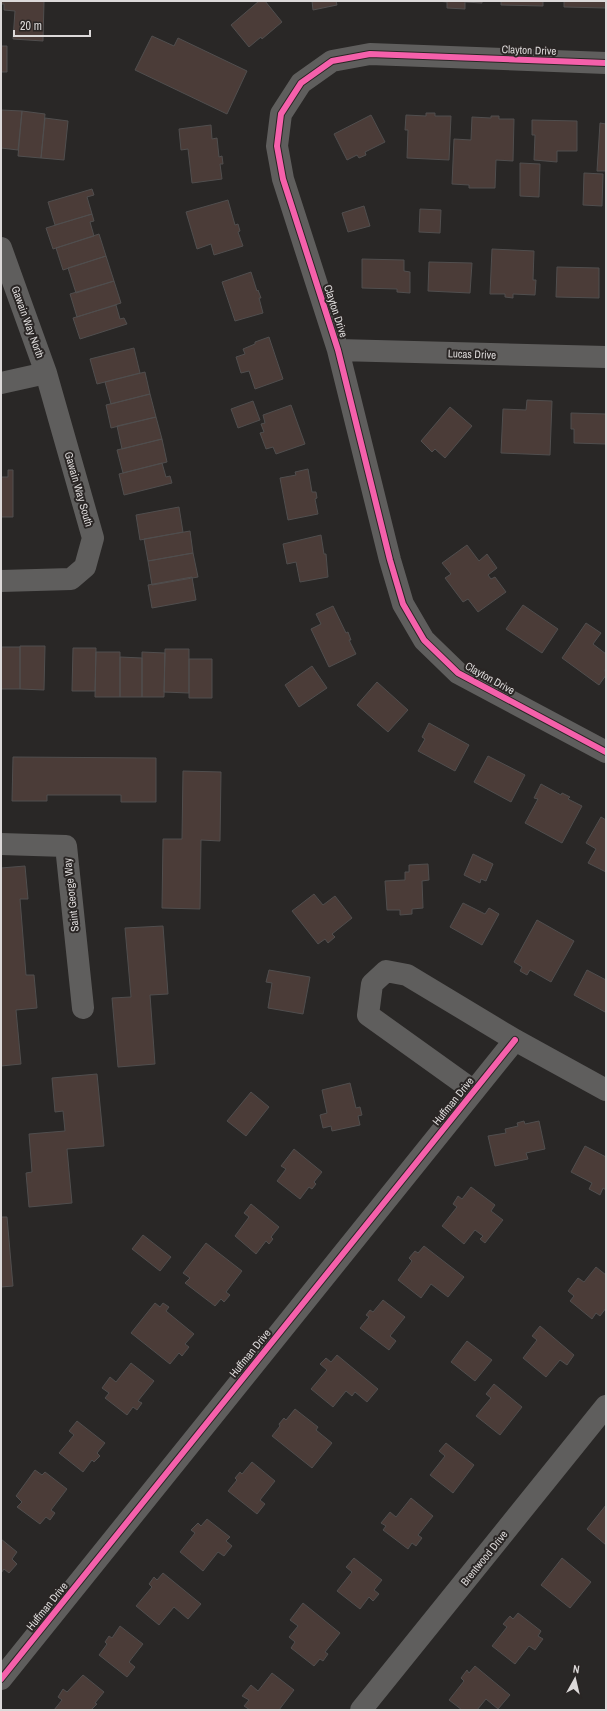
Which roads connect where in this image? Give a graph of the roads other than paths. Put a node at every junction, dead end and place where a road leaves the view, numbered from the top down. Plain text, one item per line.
1 (606, 63) edge
2 (1, 248) edge
3 (338, 350) junction
4 (606, 357) edge
5 (46, 373) junction
6 (1, 383) edge
7 (1, 581) edge
8 (606, 752) edge
9 (1, 844) edge
10 (83, 1008) dead end
11 (515, 1040) junction
12 (606, 1090) edge
13 (474, 1091) junction
14 (606, 1406) edge
15 (1, 1679) edge
16 (361, 1710) edge

1 - 3 street, Clayton Drive
2 - 5 street, Gawain Way North
3 - 4 street, Lucas Drive
3 - 8 street, Clayton Drive
5 - 6 street
5 - 7 street, Gawain Way South
9 - 10 street, Saint George Way
11 - 12 street, Huffman Drive
11 - 13 street, Huffman Drive
11 - 13 street, Huffman Drive
13 - 15 street, Huffman Drive
14 - 16 street, Brentwood Drive

